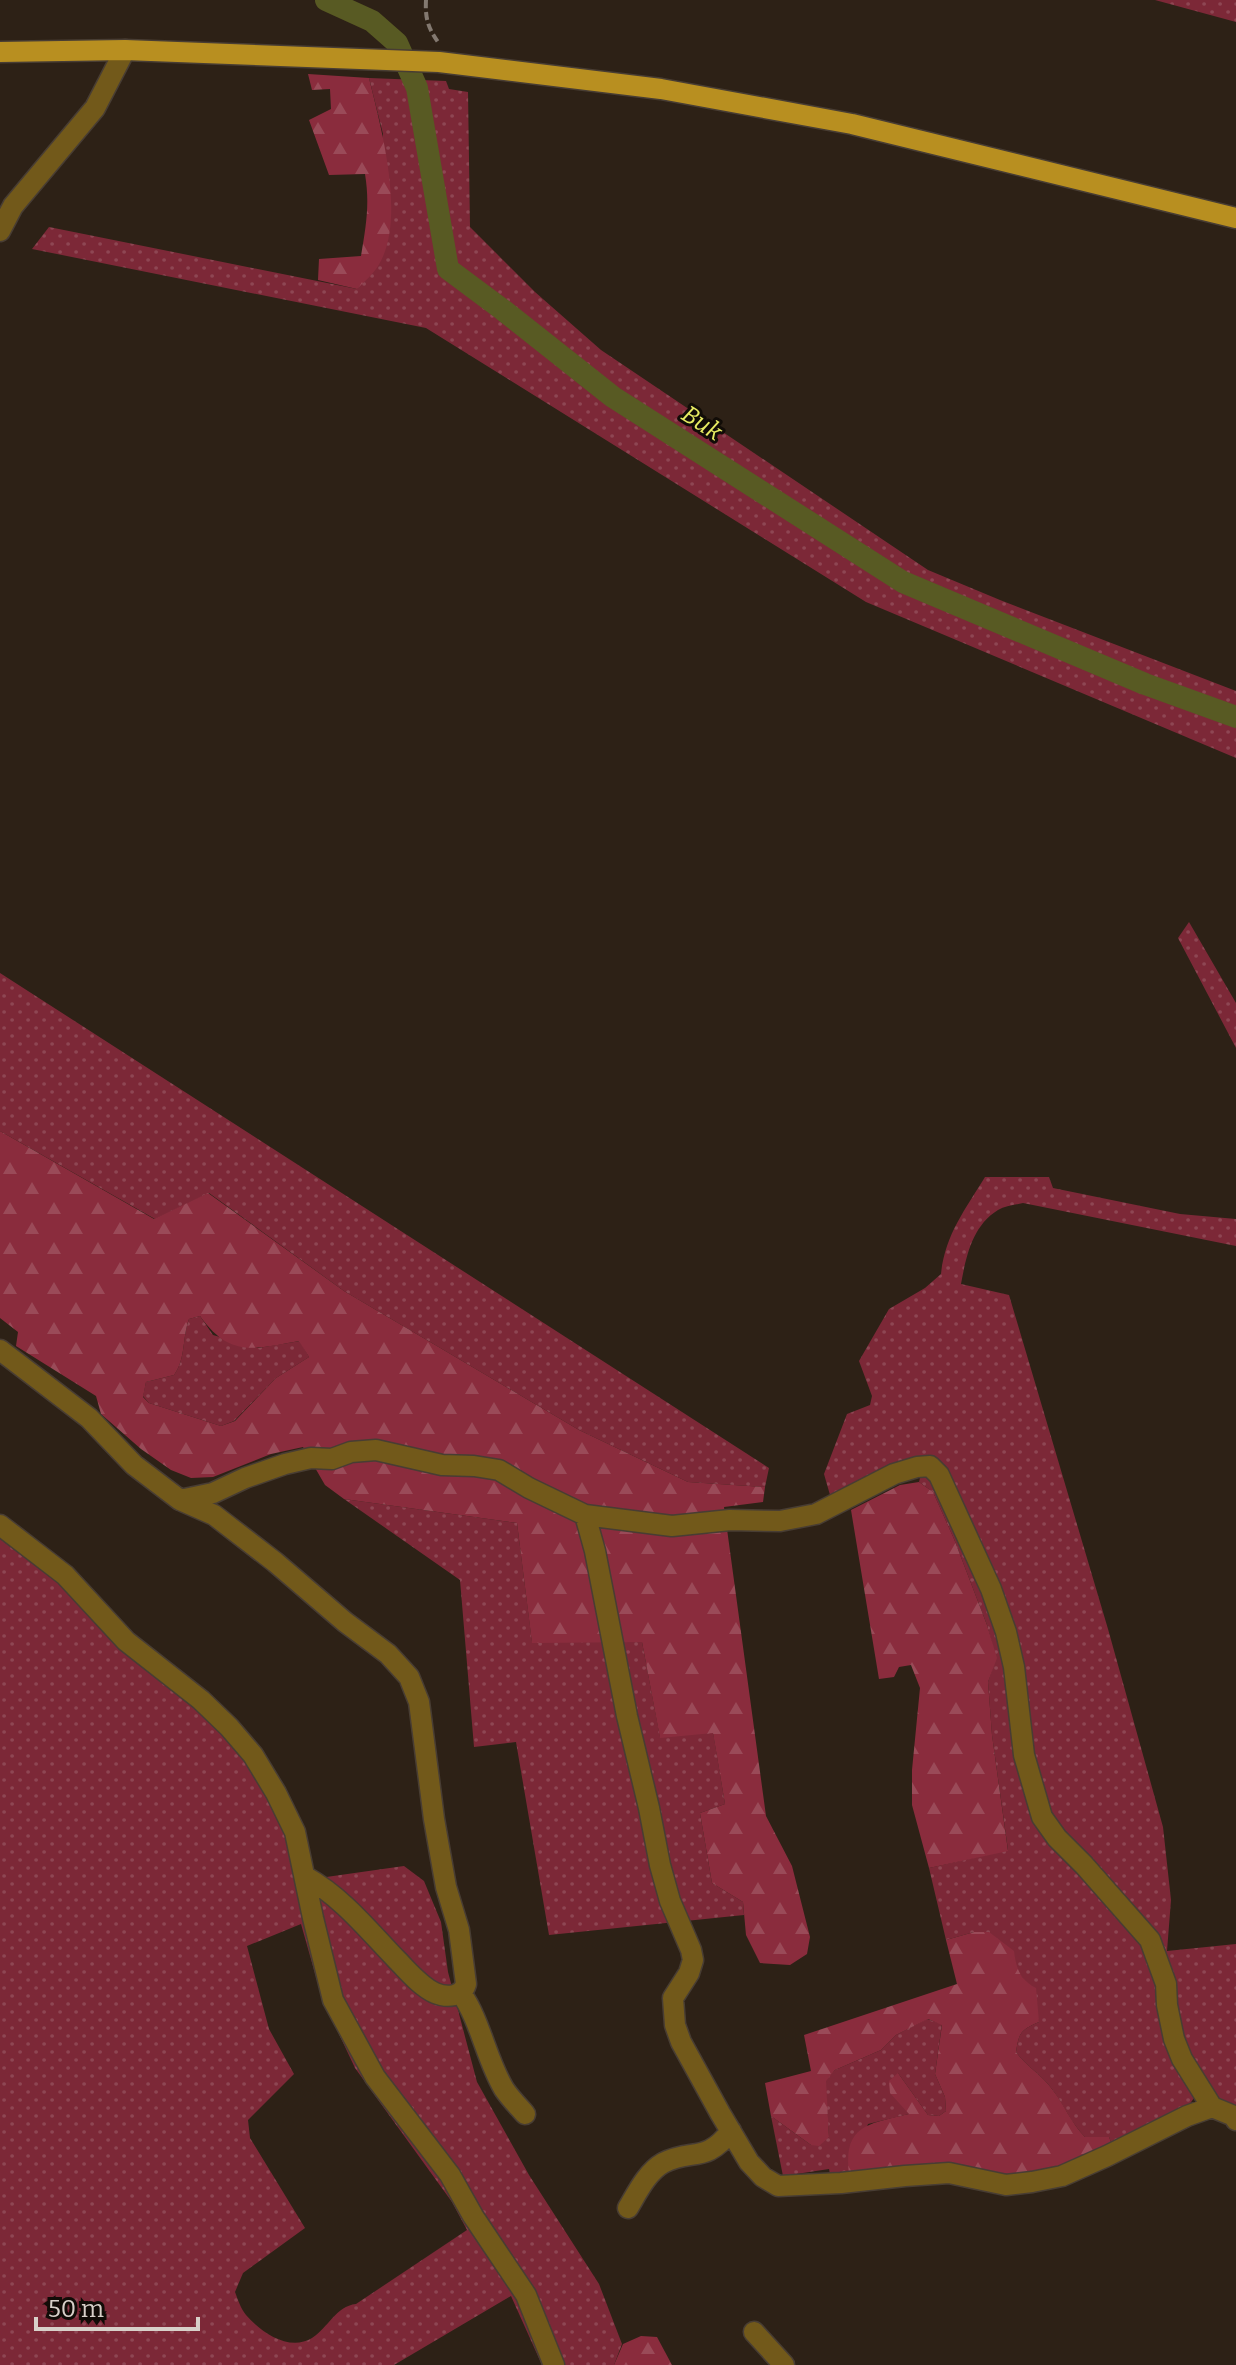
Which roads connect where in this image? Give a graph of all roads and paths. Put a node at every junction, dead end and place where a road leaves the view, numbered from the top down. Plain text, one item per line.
1 (426, 0) edge
2 (125, 50) junction
3 (0, 52) edge
4 (446, 63) junction
5 (1236, 218) edge
6 (0, 231) edge
7 (0, 1350) edge
8 (180, 1500) junction
9 (585, 1515) junction
10 (0, 1525) edge
11 (306, 1877) junction
12 (461, 1993) junction
13 (1212, 2107) junction
14 (525, 2114) dead end
15 (1236, 2120) edge
16 (731, 2131) junction
17 (628, 2208) dead end
18 (754, 2332) dead end
19 (554, 2365) edge
20 (784, 2365) edge

1 - 4 path
2 - 3 main road
2 - 4 main road
2 - 6 street
4 - 5 main road
7 - 8 street
8 - 9 street
8 - 12 street
9 - 13 street
9 - 16 street
10 - 11 street
11 - 12 street
11 - 19 street
12 - 14 street
13 - 15 street
13 - 16 street
16 - 17 street
18 - 20 street

